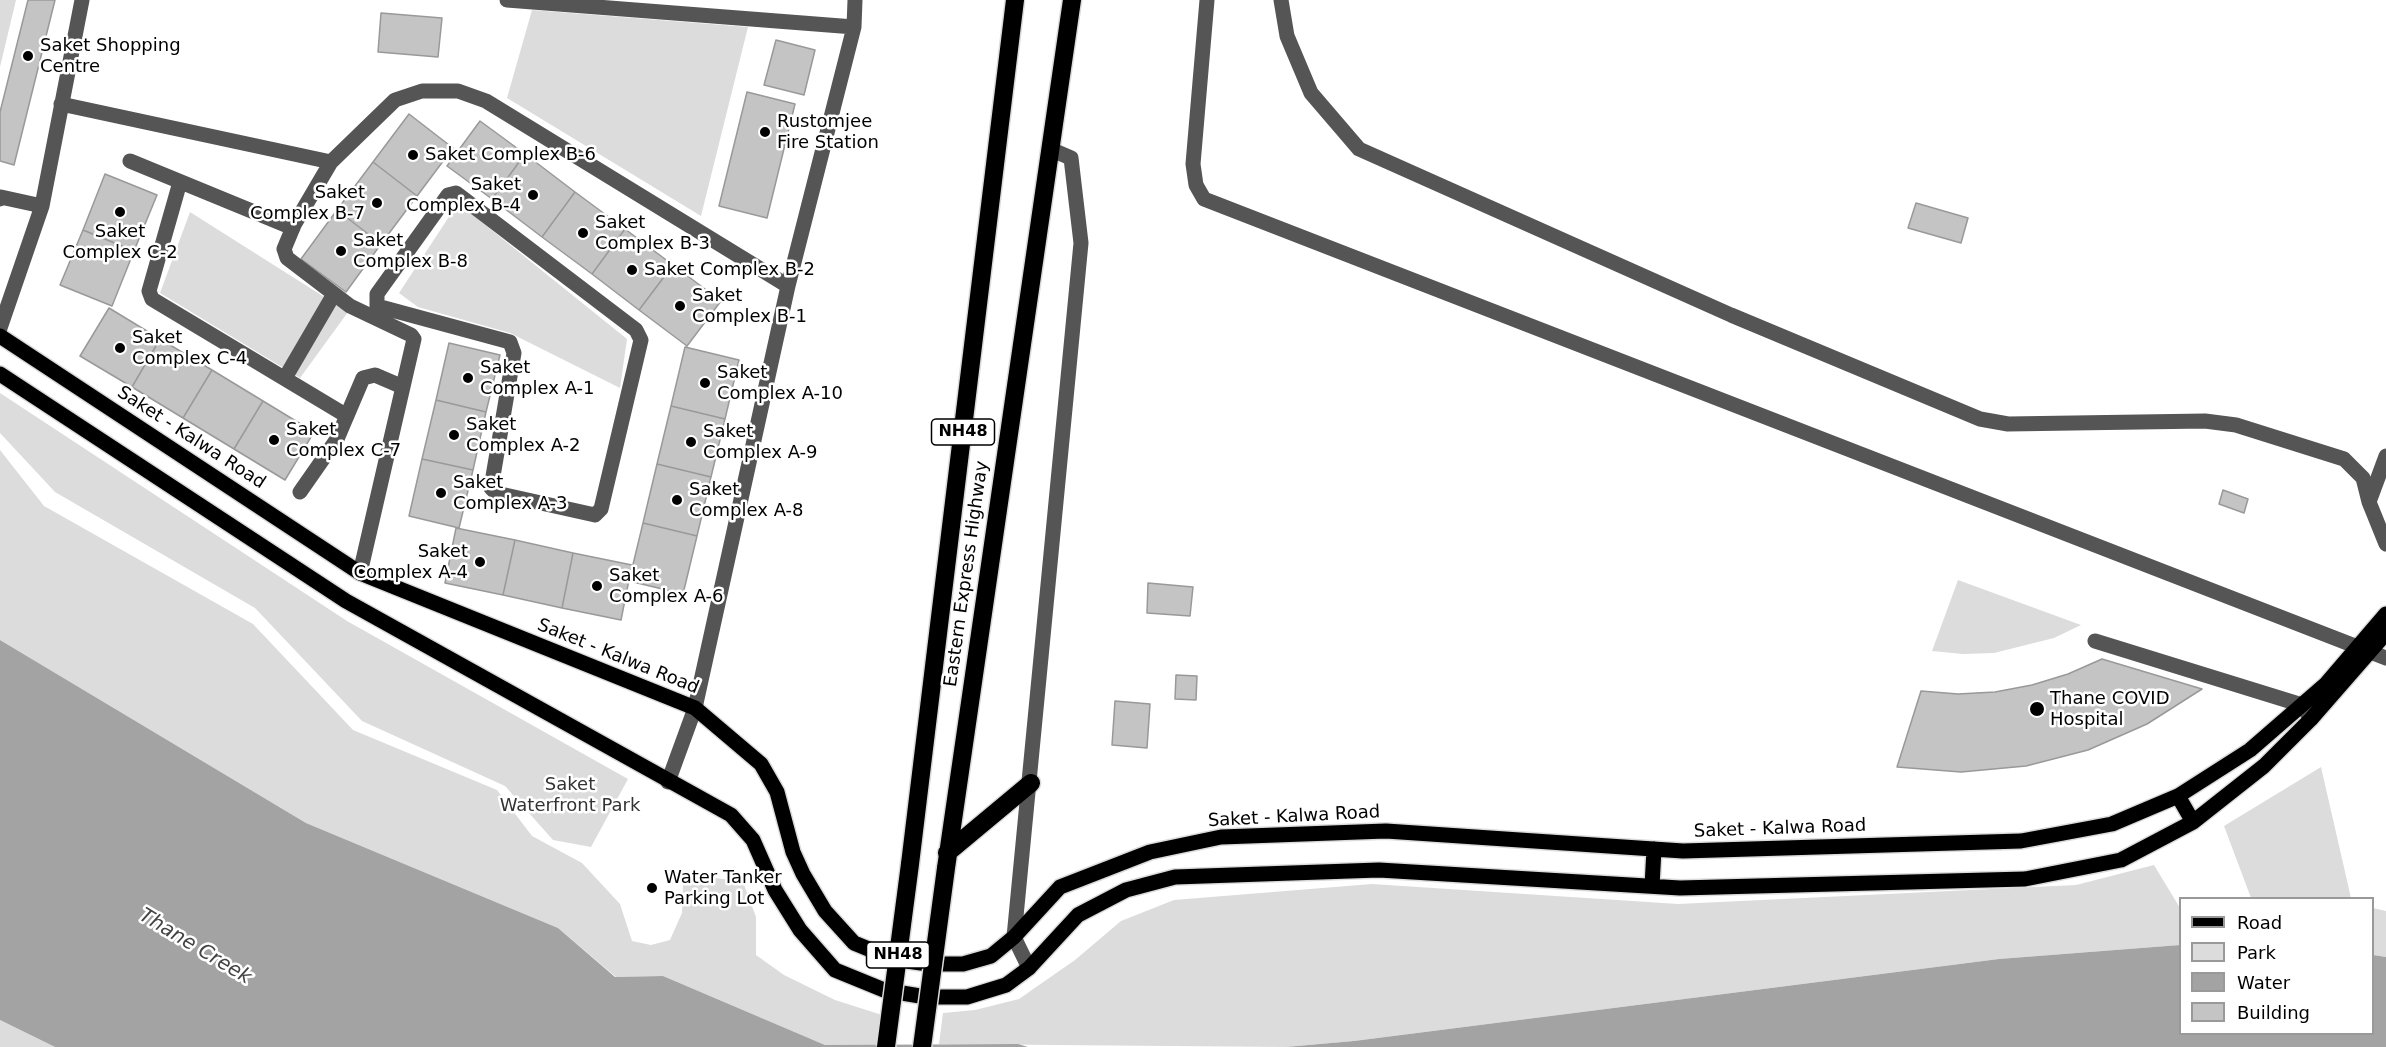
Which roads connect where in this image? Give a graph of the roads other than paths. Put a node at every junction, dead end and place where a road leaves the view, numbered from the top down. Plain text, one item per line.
1 (82, 0) edge
2 (507, 0) edge
3 (855, 0) edge
4 (1015, 0) edge
5 (1072, 0) edge
6 (1208, 0) edge
7 (1281, 0) edge
8 (854, 27) junction
9 (61, 104) junction
10 (1050, 149) junction
11 (130, 161) dead end
12 (332, 162) junction
13 (180, 182) junction
14 (0, 198) edge
15 (42, 206) junction
16 (293, 228) junction
17 (788, 286) junction
18 (334, 294) junction
19 (378, 313) junction
20 (0, 328) edge
21 (0, 336) edge
22 (0, 374) edge
23 (285, 378) junction
24 (403, 387) junction
25 (347, 416) junction
26 (2386, 456) edge
27 (300, 492) dead end
28 (2369, 502) junction
29 (2386, 544) edge
30 (360, 573) junction
31 (2386, 614) edge
32 (2386, 633) edge
33 (2095, 640) dead end
34 (2364, 649) junction
35 (2386, 658) edge
36 (2302, 705) junction
37 (695, 708) junction
38 (2311, 718) junction
39 (668, 782) junction
40 (1031, 783) junction
41 (2178, 796) junction
42 (2193, 822) junction
43 (1654, 849) junction
44 (947, 860) junction
45 (1116, 865) junction
46 (1652, 886) junction
47 (1126, 890) junction
48 (1014, 937) junction
49 (1029, 968) junction
50 (886, 1047) edge
51 (922, 1047) edge

1 - 9 street
2 - 8 street
3 - 8 street
4 - 50 highway, Eastern Express Highway / NH48, bridge
5 - 10 highway, Eastern Express Highway / NH48
6 - 34 street
7 - 28 street
8 - 17 street
9 - 12 street
9 - 15 street
10 - 40 street
10 - 44 highway, Eastern Express Highway / NH48
11 - 13 street
12 - 16 street
12 - 17 street
13 - 16 street
13 - 23 street
14 - 15 street
15 - 20 street
16 - 18 street
17 - 37 street
18 - 19 street
18 - 23 street
19 - 19 street
19 - 24 street
21 - 30 main road, Saket - Kalwa Road
22 - 39 main road, Saket - Kalwa Road
23 - 25 street
24 - 25 street
24 - 30 street
25 - 27 street
26 - 28 street
28 - 29 street
30 - 37 main road, Saket - Kalwa Road
31 - 34 main road, Saket - Kalwa Road
32 - 34 main road, Saket - Kalwa Road
33 - 36 street
34 - 35 street
34 - 36 main road, Saket - Kalwa Road
34 - 38 main road, Saket - Kalwa Road
36 - 38 street
36 - 41 main road, Saket - Kalwa Road
37 - 39 street
37 - 48 main road, Saket - Kalwa Road
38 - 42 main road, Saket - Kalwa Road
39 - 49 main road, Saket - Kalwa Road
40 - 44 highway
40 - 48 street
41 - 42 main road
41 - 43 main road, Saket - Kalwa Road
42 - 46 main road, Saket - Kalwa Road
43 - 45 main road, Saket - Kalwa Road
43 - 46 main road
44 - 51 highway, Eastern Express Highway / NH48, bridge
45 - 47 main road
45 - 48 main road, Saket - Kalwa Road
46 - 47 main road, Saket - Kalwa Road
47 - 49 main road, Saket - Kalwa Road
48 - 49 street

